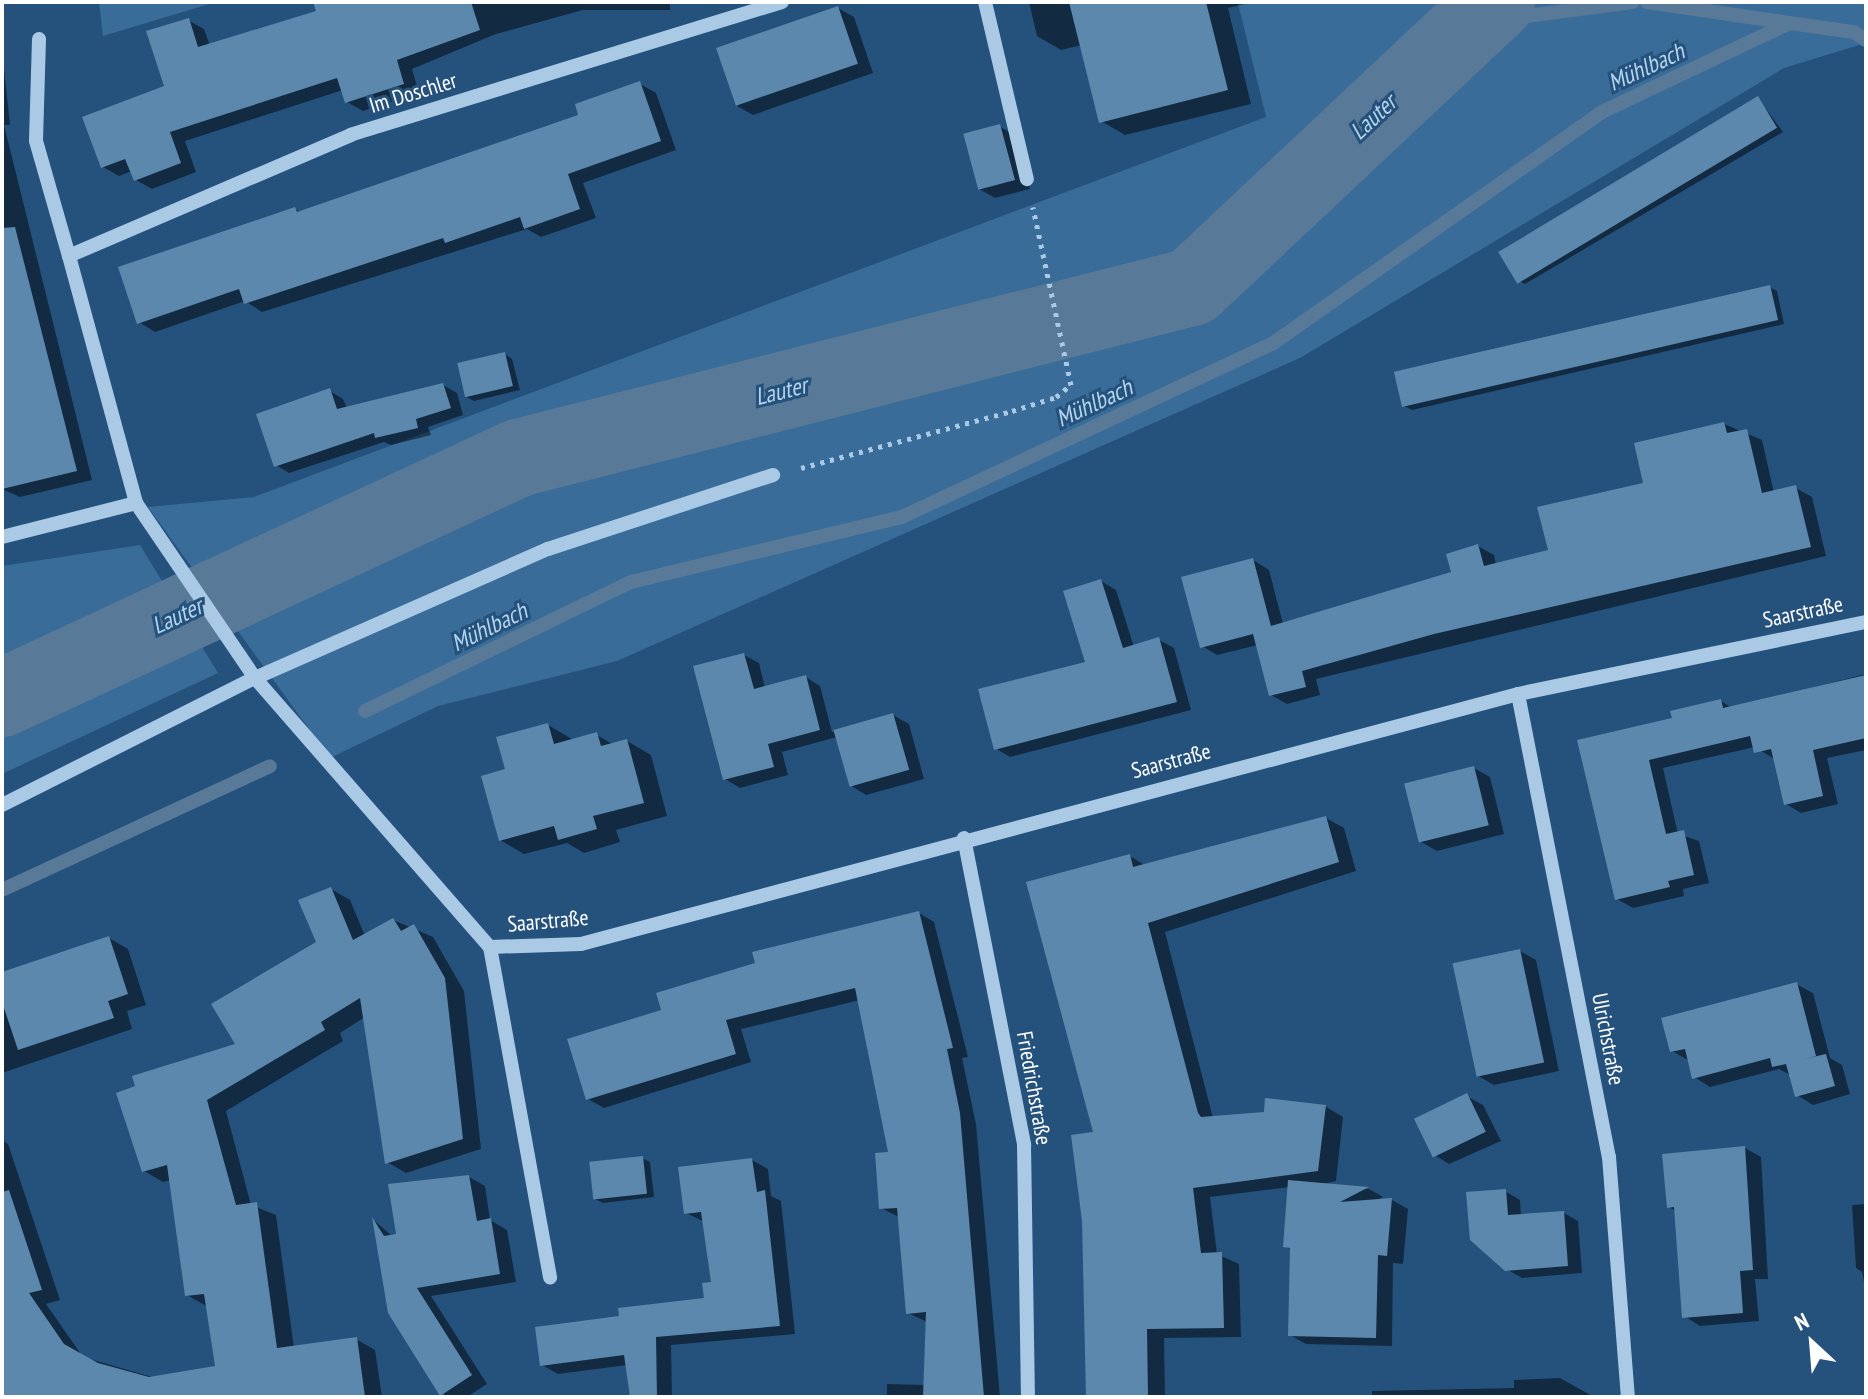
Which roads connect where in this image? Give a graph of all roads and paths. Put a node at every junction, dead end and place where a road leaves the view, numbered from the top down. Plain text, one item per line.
1 (782, 2) edge
2 (985, 2) edge
3 (39, 39) dead end
4 (1027, 179) joint
5 (69, 256) junction
6 (773, 475) joint
7 (136, 503) junction
8 (2, 537) edge
9 (1866, 622) edge
10 (255, 678) junction
11 (1518, 694) junction
12 (2, 805) edge
13 (964, 838) junction
14 (490, 947) junction
15 (550, 1278) dead end
16 (1028, 1397) edge
17 (1628, 1397) edge

1 - 5 street, Im Doschler
2 - 4 street
3 - 5 street
4 - 6 path
5 - 7 street
6 - 10 street
7 - 8 street
7 - 10 street, Saarstraße
9 - 11 street, Saarstraße
10 - 12 street
10 - 14 street, Saarstraße
11 - 13 street, Saarstraße
11 - 17 street, Ulrichstraße
13 - 14 street, Saarstraße
13 - 16 street, Friedrichstraße
14 - 15 street, Saarstraße

